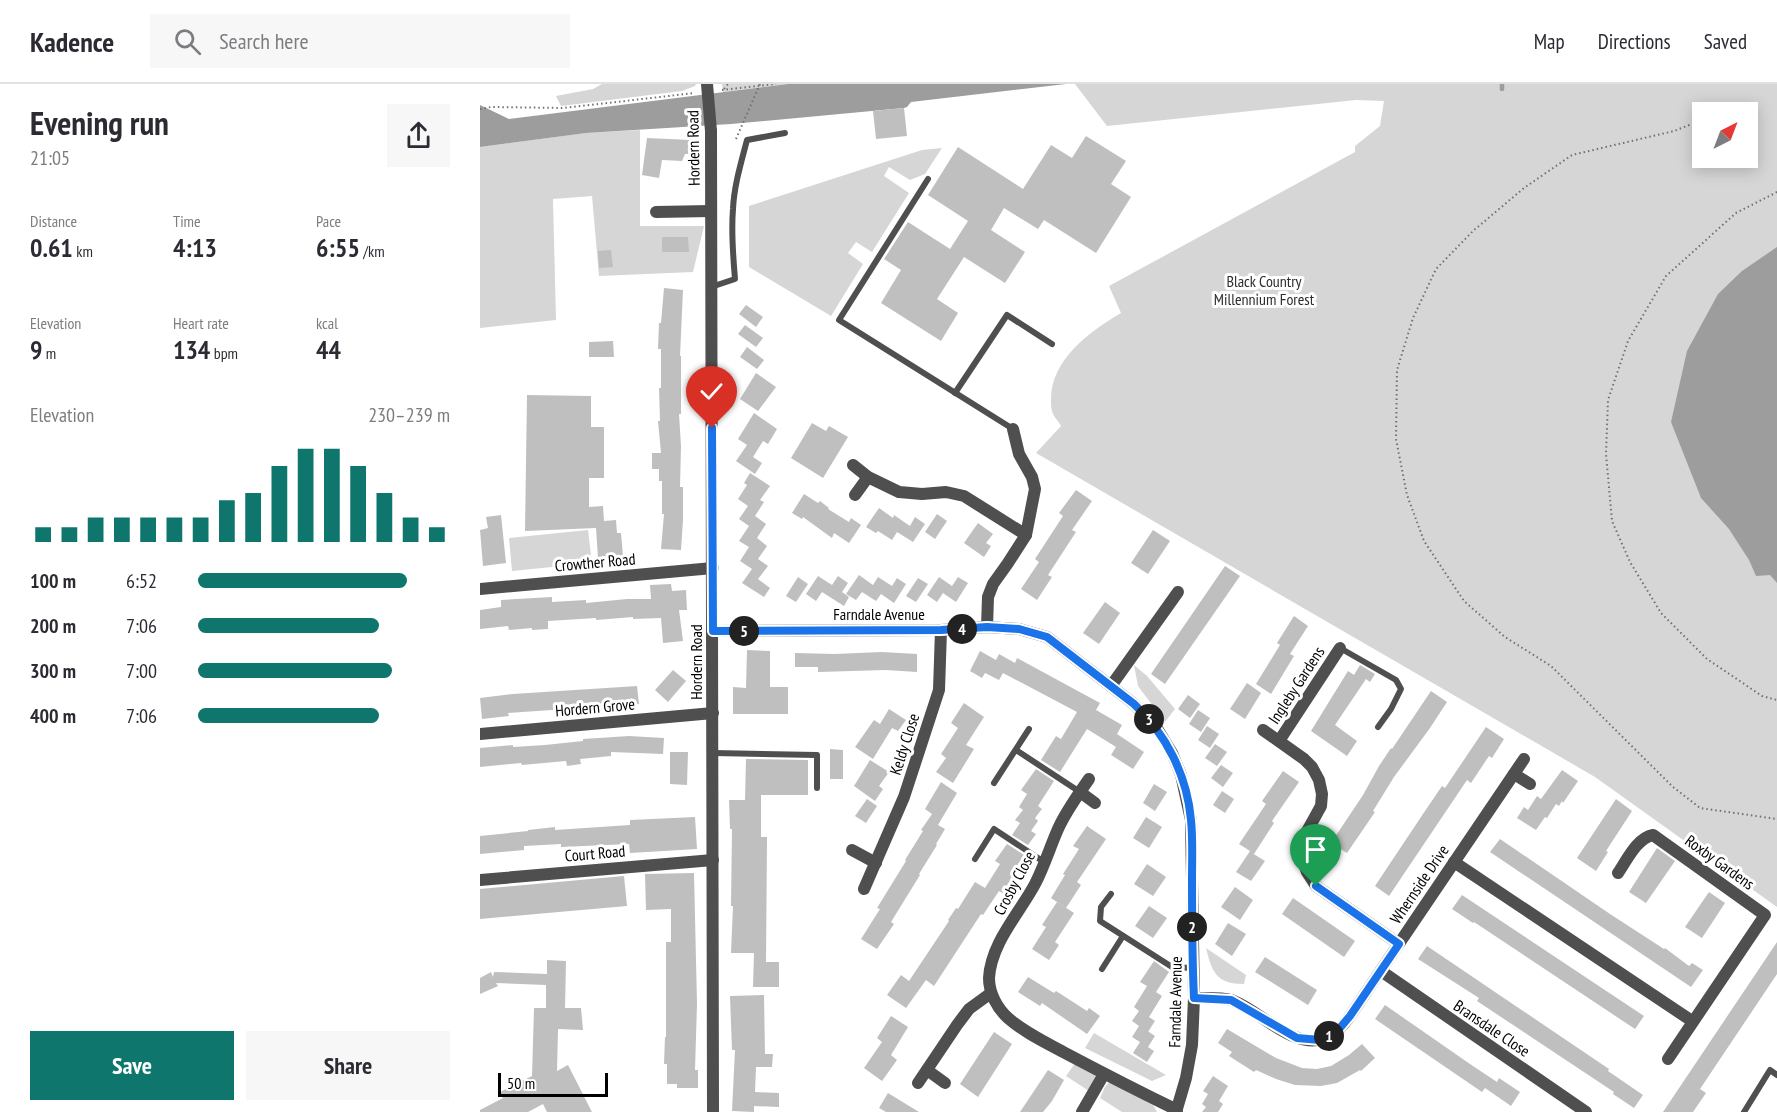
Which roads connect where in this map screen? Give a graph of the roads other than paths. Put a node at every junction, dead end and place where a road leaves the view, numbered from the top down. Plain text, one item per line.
1 (711, 87) edge
2 (785, 133) dead end
3 (928, 179) dead end
4 (711, 211) junction
5 (656, 212) dead end
6 (711, 287) junction
7 (1052, 344) dead end
8 (956, 393) junction
9 (1013, 429) joint
10 (853, 465) dead end
11 (868, 477) junction
12 (855, 495) dead end
13 (1026, 535) junction
14 (713, 568) junction
15 (480, 589) edge
16 (1178, 592) dead end
17 (987, 627) junction
18 (941, 630) junction
19 (713, 631) junction
20 (1340, 648) joint
21 (1111, 686) junction
22 (713, 713) junction
23 (1378, 728) dead end
24 (1029, 729) dead end
25 (1263, 730) dead end
26 (480, 734) edge
27 (1279, 741) junction
28 (1016, 750) junction
29 (713, 753) junction
30 (1524, 759) dead end
31 (1514, 774) junction
32 (1089, 779) dead end
33 (994, 783) dead end
34 (1530, 784) dead end
35 (817, 788) dead end
36 (1080, 792) junction
37 (1095, 803) dead end
38 (852, 849) dead end
39 (975, 859) dead end
40 (713, 860) junction
41 (1045, 862) junction
42 (1454, 862) junction
43 (876, 863) junction
44 (1618, 873) dead end
45 (480, 880) edge
46 (864, 889) dead end
47 (1111, 894) dead end
48 (1123, 936) junction
49 (1399, 944) junction
50 (1192, 968) junction
51 (1102, 969) dead end
52 (1381, 971) junction
53 (991, 993) junction
54 (1194, 998) junction
55 (1692, 1021) junction
56 (1668, 1059) dead end
57 (927, 1070) junction
58 (1104, 1074) junction
59 (1777, 1075) edge
60 (918, 1083) dead end
61 (945, 1083) dead end
62 (1176, 1111) edge
63 (713, 1112) edge
64 (1082, 1112) edge
65 (1586, 1112) edge
66 (1744, 1112) edge

1 - 4 street, Hordern Road, bridge
2 - 6 lane
3 - 8 lane
4 - 5 street
4 - 6 street, Hordern Road
6 - 14 street, Hordern Road
7 - 8 lane
8 - 9 lane
9 - 13 street
10 - 11 street
11 - 12 street
11 - 13 street
13 - 17 street
14 - 15 street, Crowther Road
14 - 19 street, Hordern Road
16 - 21 street
17 - 18 street, Farndale Avenue
17 - 21 street, Farndale Avenue
18 - 19 street, Farndale Avenue
18 - 43 street, Keldy Close
19 - 22 street, Hordern Road
20 - 23 lane
20 - 27 street, Ingleby Gardens
21 - 50 street, Farndale Avenue
22 - 26 street, Hordern Grove
22 - 29 street, Hordern Road
24 - 28 lane
25 - 27 street, Ingleby Gardens
27 - 49 street, Ingleby Gardens
28 - 33 lane
28 - 36 lane
29 - 35 lane
29 - 40 street, Hordern Road
30 - 31 street, Whernside Drive
31 - 34 street
31 - 42 street, Whernside Drive
32 - 36 street, Crosby Close
36 - 37 street
36 - 41 street, Crosby Close
38 - 43 street
39 - 41 lane
40 - 45 street, Court Road
40 - 63 street, Hordern Road
41 - 53 street, Crosby Close
42 - 49 street, Whernside Drive
42 - 55 street
43 - 46 street, Keldy Close
44 - 55 street, Roxby Gardens
47 - 48 lane
48 - 50 lane
48 - 51 lane
49 - 52 street, Whernside Drive
50 - 54 street, Farndale Avenue
52 - 54 street, Whernside Drive
52 - 65 street, Bransdale Close
53 - 57 street
53 - 58 street
54 - 62 street, Farndale Avenue
55 - 56 street, Roxby Gardens
57 - 60 street
57 - 61 street
58 - 62 street
58 - 64 street
59 - 66 lane

